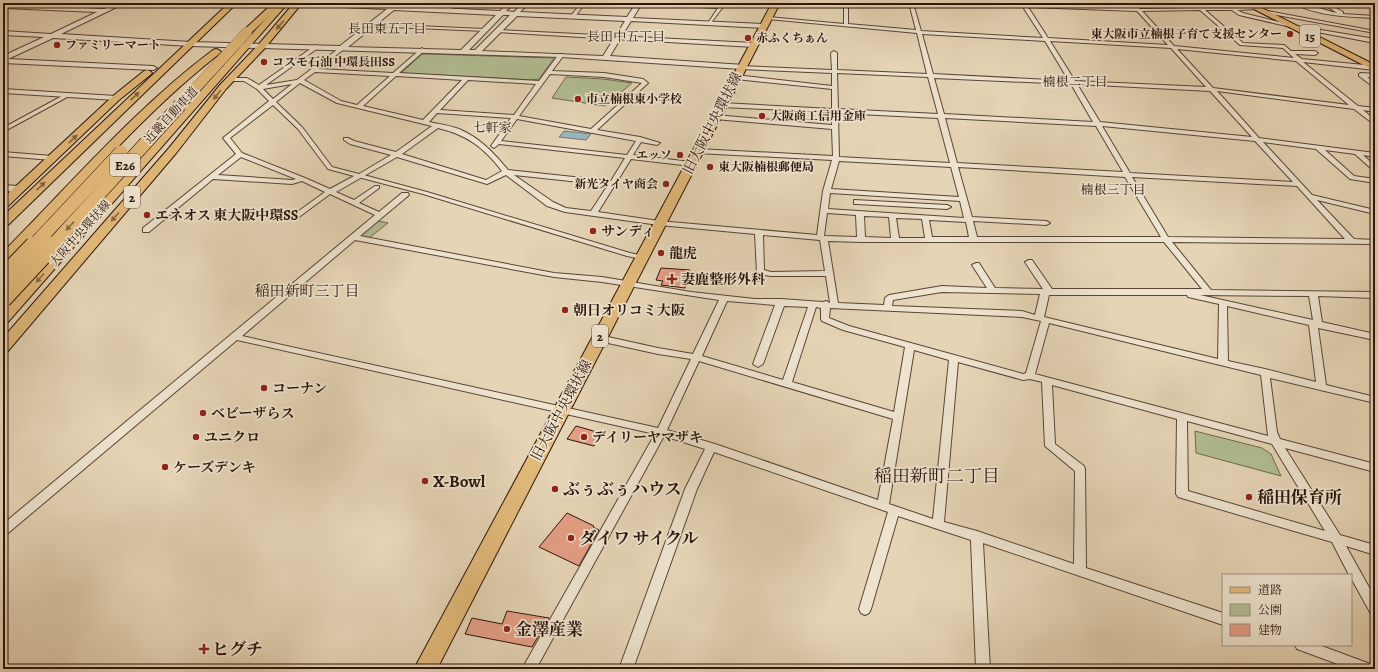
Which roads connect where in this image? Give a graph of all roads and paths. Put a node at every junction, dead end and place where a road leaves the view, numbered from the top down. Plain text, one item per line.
1 (122, 3) edge
2 (233, 3) edge
3 (280, 3) edge
4 (298, 3) edge
5 (399, 3) edge
6 (455, 3) edge
7 (511, 3) edge
8 (526, 3) edge
9 (583, 3) edge
10 (639, 3) edge
11 (643, 3) edge
12 (776, 3) edge
13 (846, 3) edge
14 (911, 3) edge
15 (948, 3) edge
16 (1132, 3) edge
17 (1246, 3) edge
18 (1296, 3) edge
19 (1324, 3) edge
20 (1358, 3) edge
21 (1024, 4) edge
22 (1375, 4) edge
23 (723, 5) edge
24 (3, 6) edge
25 (392, 8) junction
26 (1201, 9) junction
27 (1232, 9) junction
28 (1138, 10) junction
29 (1259, 10) junction
30 (106, 11) junction
31 (446, 11) junction
32 (254, 13) dead end
33 (501, 13) junction
34 (210, 14) dead end
35 (516, 14) junction
36 (1343, 15) junction
37 (572, 17) junction
38 (1375, 17) edge
39 (629, 20) junction
40 (766, 22) junction
41 (710, 23) junction
42 (371, 25) junction
43 (846, 25) junction
44 (1291, 26) junction
45 (3, 28) edge
46 (485, 30) junction
47 (62, 31) junction
48 (499, 31) junction
49 (919, 32) junction
50 (1375, 32) edge
51 (3, 33) edge
52 (51, 36) junction
53 (618, 38) junction
54 (248, 39) junction
55 (187, 40) junction
56 (1046, 40) junction
57 (1375, 41) edge
58 (348, 42) junction
59 (264, 43) junction
60 (754, 45) junction
61 (316, 47) junction
62 (1172, 47) junction
63 (342, 48) junction
64 (466, 48) junction
65 (422, 50) junction
66 (480, 50) junction
67 (216, 52) junction
68 (1290, 52) junction
69 (834, 53) dead end
70 (1315, 53) dead end
71 (561, 55) junction
72 (605, 58) junction
73 (3, 60) edge
74 (1300, 61) junction
75 (153, 68) junction
76 (1375, 69) edge
77 (314, 70) junction
78 (548, 72) junction
79 (738, 72) junction
80 (834, 72) junction
81 (395, 75) junction
82 (930, 76) junction
83 (231, 79) junction
84 (466, 79) junction
85 (301, 81) junction
86 (540, 82) junction
87 (1073, 82) junction
88 (1375, 86) edge
89 (259, 88) junction
90 (835, 88) junction
91 (1211, 89) junction
92 (4, 92) edge
93 (66, 96) junction
94 (116, 98) junction
95 (272, 102) junction
96 (192, 106) junction
97 (358, 107) junction
98 (1356, 108) junction
99 (1375, 110) edge
100 (435, 111) junction
101 (718, 111) junction
102 (133, 112) dead end
103 (835, 112) junction
104 (516, 117) junction
105 (942, 117) junction
106 (425, 122) junction
107 (1375, 123) edge
108 (1097, 124) junction
109 (438, 125) junction
110 (836, 127) junction
111 (3, 130) edge
112 (593, 130) junction
113 (346, 139) dead end
114 (640, 139) junction
115 (1256, 139) junction
116 (497, 142) junction
117 (657, 142) dead end
118 (1318, 147) junction
119 (173, 150) junction
120 (490, 152) junction
121 (1356, 152) junction
122 (3, 154) edge
123 (240, 154) junction
124 (396, 155) junction
125 (1375, 155) edge
126 (629, 157) junction
127 (52, 158) junction
128 (694, 158) junction
129 (836, 159) junction
130 (954, 165) junction
131 (1375, 170) edge
132 (506, 172) junction
133 (1127, 175) junction
134 (212, 176) junction
135 (360, 176) junction
136 (303, 178) junction
137 (1375, 182) edge
138 (611, 183) junction
139 (1297, 184) junction
140 (377, 187) dead end
141 (3, 188) edge
142 (19, 189) junction
143 (827, 191) junction
144 (330, 192) junction
145 (857, 192) junction
146 (405, 195) dead end
147 (1308, 196) junction
148 (944, 198) junction
149 (963, 199) junction
150 (24, 202) junction
151 (857, 202) junction
152 (354, 203) junction
153 (3, 204) edge
154 (947, 208) junction
155 (824, 210) junction
156 (1375, 212) edge
157 (594, 213) junction
158 (858, 213) junction
159 (299, 215) dead end
160 (380, 215) junction
161 (892, 215) junction
162 (3, 216) edge
163 (926, 217) junction
164 (950, 219) junction
165 (968, 219) junction
166 (3, 223) edge
167 (659, 223) junction
168 (1046, 224) dead end
169 (146, 230) dead end
170 (759, 233) junction
171 (353, 237) junction
172 (822, 238) junction
173 (861, 240) junction
174 (895, 240) junction
175 (929, 240) junction
176 (974, 240) junction
177 (1166, 240) junction
178 (1352, 242) junction
179 (1375, 242) edge
180 (3, 256) edge
181 (642, 257) junction
182 (19, 260) dead end
183 (1029, 262) dead end
184 (976, 265) dead end
185 (829, 273) junction
186 (3, 277) edge
187 (628, 283) junction
188 (993, 291) junction
189 (1047, 292) junction
190 (1188, 292) junction
191 (1209, 292) junction
192 (1313, 294) junction
193 (1375, 295) edge
194 (3, 298) edge
195 (724, 298) junction
196 (781, 302) junction
197 (1223, 303) junction
198 (813, 304) junction
199 (830, 304) junction
200 (38, 306) junction
201 (888, 307) junction
202 (1042, 318) junction
203 (3, 319) edge
204 (1316, 325) junction
205 (3, 336) edge
206 (236, 337) junction
207 (600, 338) junction
208 (1375, 339) edge
209 (910, 346) junction
210 (3, 348) edge
211 (696, 357) junction
212 (954, 358) junction
213 (1224, 362) junction
214 (758, 364) dead end
215 (1265, 372) junction
216 (1030, 376) junction
217 (1047, 380) junction
218 (787, 383) junction
219 (1321, 387) junction
220 (1375, 400) edge
221 (562, 409) junction
222 (898, 416) junction
223 (1182, 416) junction
224 (661, 432) junction
225 (1276, 442) junction
226 (711, 447) junction
227 (1375, 468) edge
228 (882, 506) junction
229 (894, 510) junction
230 (938, 525) junction
231 (3, 531) edge
232 (977, 536) junction
233 (1336, 539) junction
234 (1375, 550) edge
235 (1080, 570) junction
236 (865, 609) dead end
237 (1375, 610) edge
238 (1222, 619) edge
239 (1305, 646) edge
240 (425, 669) edge
241 (529, 669) edge
242 (626, 669) edge
243 (983, 669) edge
244 (1368, 669) edge

1 - 30 street
2 - 34 main road
2 - 55 main road
3 - 54 highway, 近畿自動車道 / E26
4 - 25 street
4 -> 59 main road, 2
5 - 25 street
6 - 31 street
7 - 33 street
8 - 35 street
9 - 37 street
10 - 39 street
11 - 23 street
12 - 40 main road, 旧大阪中央環状線 / 2
13 - 43 street
14 - 49 street
15 - 21 street
16 - 28 street
17 - 29 main road, 15
18 - 36 street
19 - 36 street
20 - 22 street
21 - 28 street
21 - 56 street
23 - 41 street
24 - 30 street
25 - 31 street
25 - 42 street
26 - 27 street
26 - 28 street
26 - 68 street
27 - 29 street
27 - 44 street
28 - 62 street
29 - 44 main road, 15
29 - 50 street
30 - 47 street
31 - 33 street
32 - 67 highway, 近畿自動車道 / E26
33 - 35 street
33 - 46 street
35 - 37 street
35 - 48 street
36 - 38 street
37 - 39 street
39 - 41 street
39 - 53 street
40 - 41 street
40 - 43 street
40 - 60 main road, 旧大阪中央環状線 / 2
42 - 46 street
42 - 58 street
43 - 49 street
44 - 57 street
44 - 76 main road, 15
45 - 47 street
46 - 64 street
47 - 52 street
47 - 55 street
48 - 53 street
48 - 66 street
49 - 56 street
49 - 82 street
51 - 52 street
52 - 55 street
52 - 73 street
53 - 60 street
53 - 72 street
54 - 55 street
54 - 59 street
54 - 96 main road, 大阪中央環状線 / 2
54 -> 194 highway, 近畿自動車道 / E26, bridge
55 - 75 main road
150 -> 55 main road
56 - 62 street
56 - 87 street
58 - 59 street
58 - 63 street
58 - 64 street
59 - 61 street
59 - 83 main road, 2
60 - 79 main road, 旧大阪中央環状線 / 2
61 - 63 street
61 - 89 street
62 - 74 street
62 - 91 street
63 - 65 street
63 - 77 street
64 - 65 street
64 - 66 street
65 - 81 street
66 - 71 street
67 - 182 highway
67 - 186 highway, 近畿自動車道 / E26, bridge
68 - 70 street
68 - 74 street
69 - 80 street
71 - 72 street
71 - 78 street
72 - 79 street
73 - 75 street
74 - 76 street
74 - 98 street
75 - 94 main road
76 - 88 street
77 - 81 street
77 - 85 street
78 - 86 street
78 - 112 street
79 - 80 street
79 - 90 street
79 - 101 main road, 旧大阪中央環状線 / 2
80 - 82 street
80 - 90 street
81 - 84 street
81 - 97 street
82 - 87 street
82 - 105 street
83 - 89 street
83 -> 119 main road, 2
84 - 86 street
84 - 100 street
85 - 89 street
85 - 95 street
85 - 97 street
86 - 104 street
87 - 91 street
87 - 108 street
89 - 95 street
90 - 103 street
91 - 98 street
91 - 115 street
92 - 93 street
93 - 94 street
93 - 111 street
127 -> 94 main road
95 - 123 street
95 - 135 street
96 - 119 main road
96 -> 203 main road, 大阪中央環状線 / 2
97 - 106 street
98 - 99 street
98 - 107 street
100 - 104 street
100 - 106 street
101 - 103 street
101 - 110 street
101 - 128 main road, 旧大阪中央環状線 / 2
102 - 180 highway
103 - 105 street
103 - 110 street
104 - 112 street
104 - 116 street
105 - 108 street
105 - 130 street
106 - 109 street
108 - 115 street
108 - 133 street
109 - 120 street
109 - 124 street
110 - 129 street
112 - 114 street
113 - 124 street
114 - 117 street
114 - 126 street
115 - 118 street
115 - 139 street
116 - 120 street
116 - 126 street
118 - 121 street
118 - 137 street
119 -> 200 main road, 2
120 - 132 street
121 - 125 street
121 - 131 street
122 - 127 street
123 - 134 street
123 - 136 street
124 - 132 street
124 - 135 street
126 - 128 street
126 - 138 street
127 - 142 main road
128 - 129 street
128 - 167 main road, 旧大阪中央環状線 / 2
129 - 130 street
129 - 143 street
130 - 133 street
130 - 149 street
132 - 138 street
132 - 157 street
133 - 139 street
133 - 177 street
134 - 136 street
134 - 169 street
135 - 144 street
135 - 181 street
136 - 144 street
138 - 157 street
139 - 147 street
140 - 152 street
141 - 142 street
142 - 153 main road
143 - 145 street
143 - 155 street
144 - 152 street
144 - 159 street
145 - 148 street
145 - 151 street
146 - 160 street
147 - 156 street
147 - 178 street
148 - 149 street
148 - 154 street
149 - 165 street
150 - 162 main road
150 - 166 main road
151 - 154 street
151 - 158 street
152 - 160 street
154 - 164 street
155 - 158 street
155 - 172 street
157 - 167 street
158 - 161 street
158 - 173 street
160 - 171 street
161 - 163 street
161 - 174 street
163 - 164 street
163 - 175 street
164 - 165 street
165 - 168 street
165 - 176 street
167 - 170 street
167 - 181 main road, 旧大阪中央環状線 / 2
170 - 172 street
170 - 185 street
171 - 187 street
171 - 206 street
172 - 173 street
172 - 185 street
173 - 174 street
174 - 175 street
175 - 176 street
176 - 177 street
177 - 178 street
177 - 191 street
178 - 179 street
181 - 187 main road, 旧大阪中央環状線 / 2
183 - 189 street
184 - 188 street
185 - 199 street
187 - 195 street
187 - 207 main road, 旧大阪中央環状線 / 2
188 - 189 street
188 - 201 street
189 - 190 street
189 - 202 street
190 - 191 street
190 - 197 street
191 - 192 street
192 - 193 street
192 - 204 street
195 - 196 street
195 - 211 street
196 - 198 street
196 - 214 street
197 - 204 street
197 - 213 street
198 - 199 street
198 - 218 street
199 - 201 street
199 - 209 street
200 - 205 main road
200 - 210 main road, 2
201 - 202 street
202 - 213 street
202 - 216 street
204 - 208 street
204 - 219 street
206 - 221 street
206 - 231 street
207 - 211 street
207 - 221 main road, 旧大阪中央環状線 / 2
209 - 212 street
209 - 222 street
211 - 218 street
211 - 224 street
212 - 216 street
212 - 230 street
213 - 215 street
215 - 219 street
215 - 225 street
216 - 217 street
217 - 223 street
217 - 235 street
218 - 222 street
219 - 220 street
221 - 224 street
221 - 240 main road, 旧大阪中央環状線 / 2
222 - 228 street
223 - 225 street
223 - 233 street
224 - 226 street
224 - 241 street
225 - 227 street
225 - 233 street
226 - 228 street
226 - 242 street
228 - 229 street
229 - 230 street
229 - 236 street
230 - 232 street
232 - 235 street
232 - 243 street
233 - 234 street
233 - 237 street
235 - 238 street
239 - 244 street

